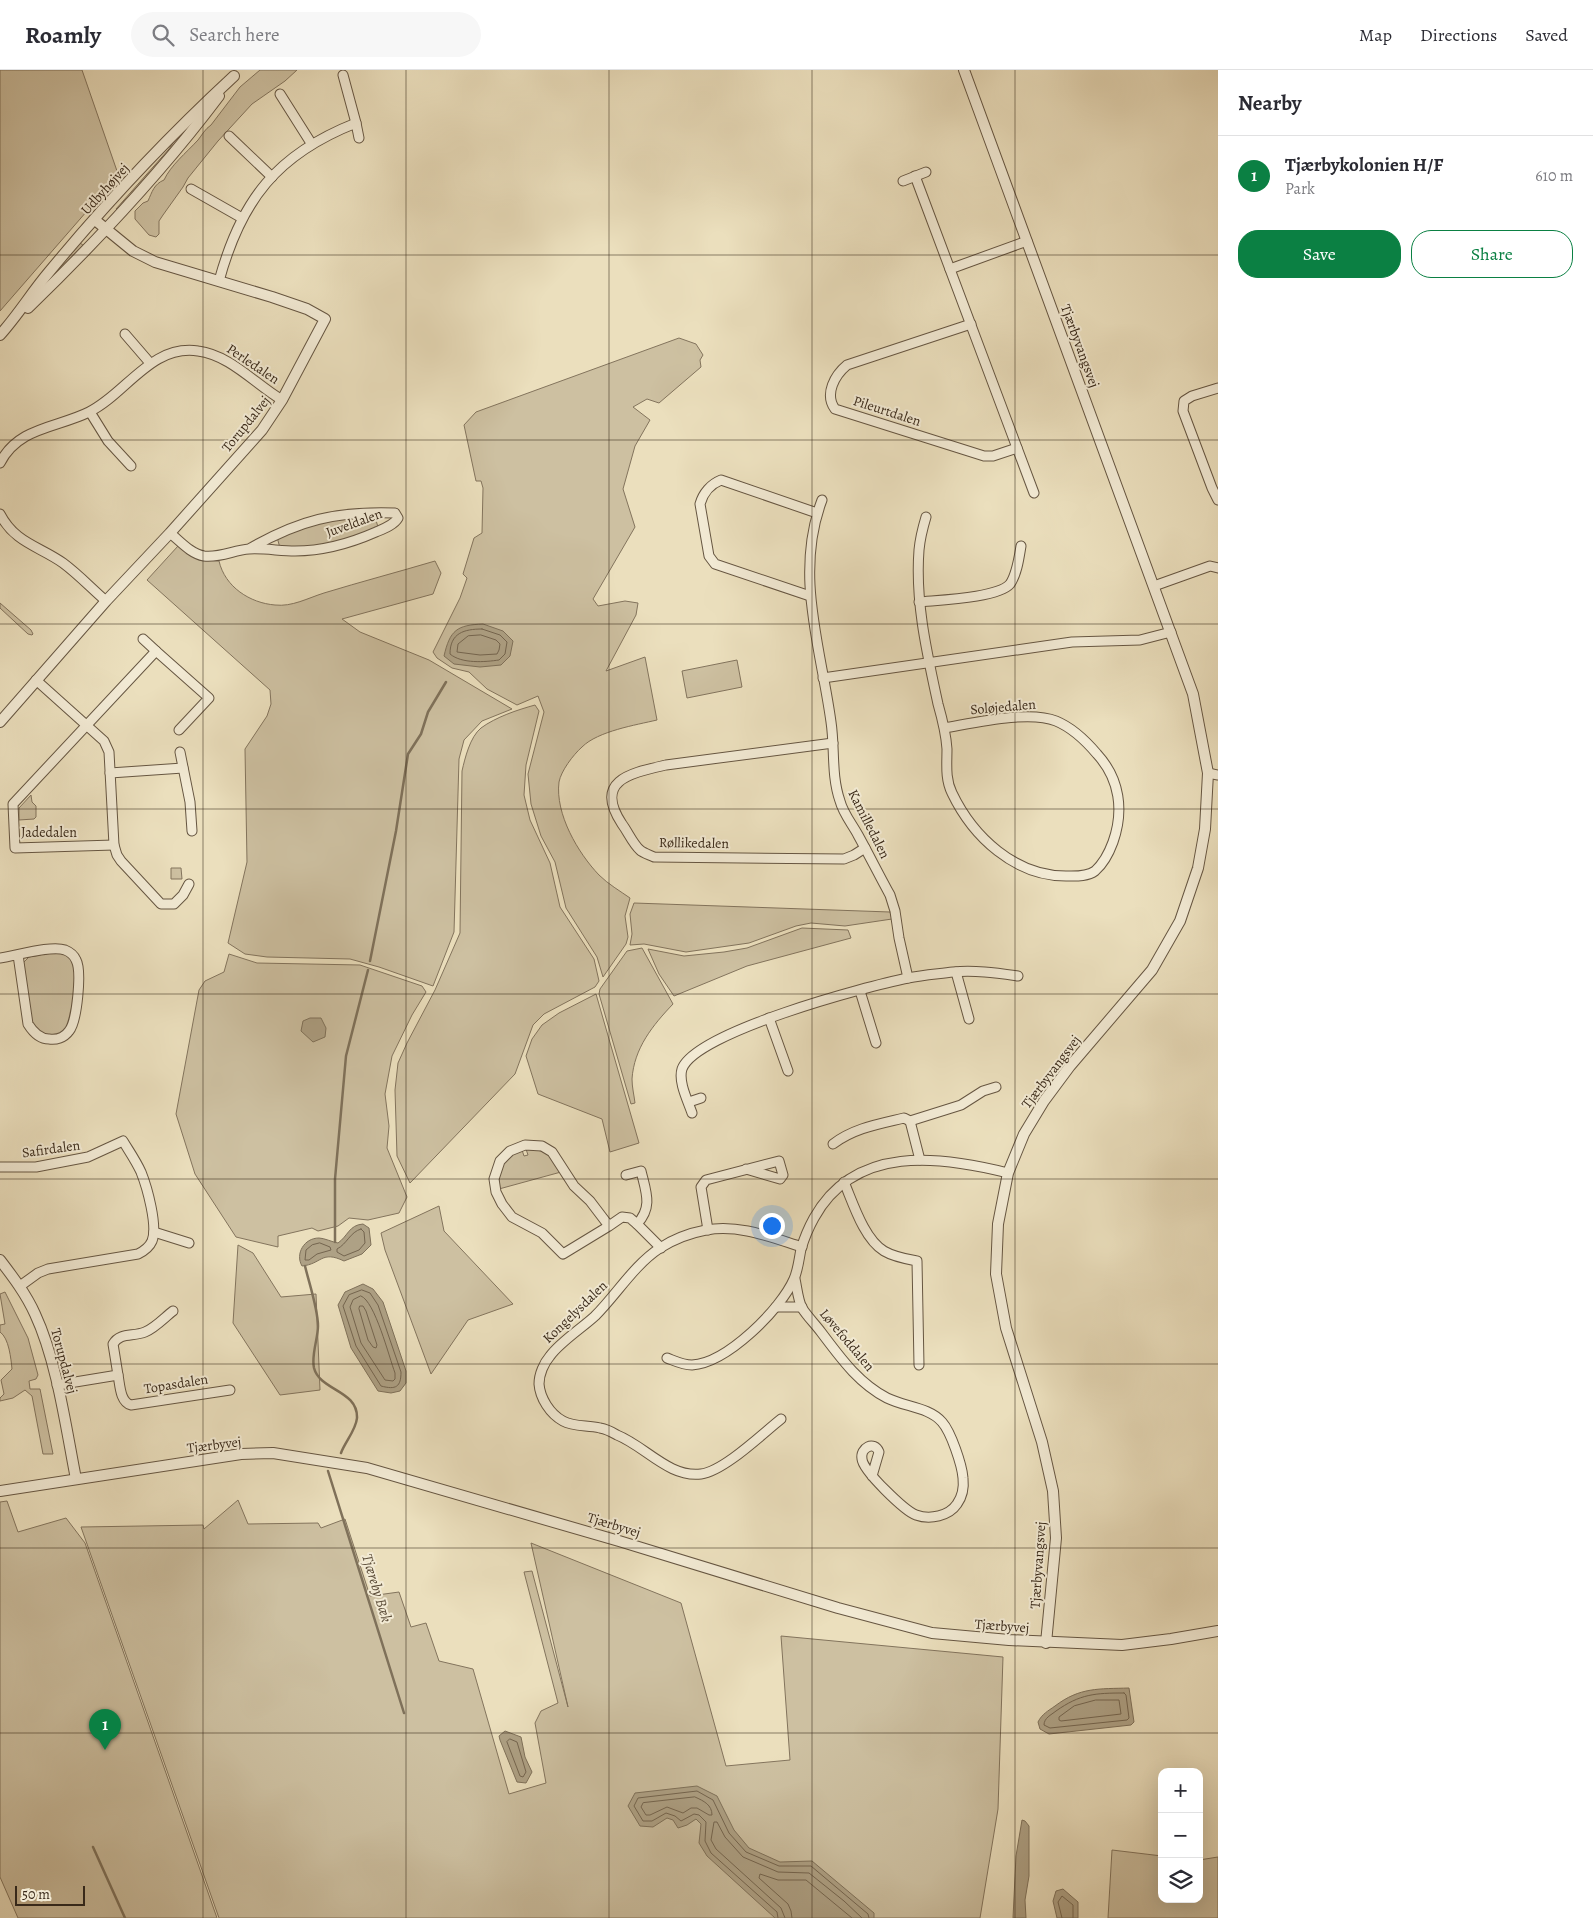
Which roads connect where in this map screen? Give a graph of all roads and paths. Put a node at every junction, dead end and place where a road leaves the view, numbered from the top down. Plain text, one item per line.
1 (964, 70) edge
2 (236, 73) edge
3 (343, 75) dead end
4 (280, 94) dead end
5 (356, 123) junction
6 (229, 136) dead end
7 (359, 138) dead end
8 (311, 144) junction
9 (926, 172) dead end
10 (915, 176) junction
11 (272, 177) junction
12 (903, 180) dead end
13 (191, 189) dead end
14 (242, 218) junction
15 (95, 220) junction
16 (106, 229) junction
17 (1027, 241) junction
18 (950, 269) junction
19 (219, 281) junction
20 (971, 324) junction
21 (3, 332) edge
22 (125, 334) dead end
23 (150, 363) junction
24 (1218, 388) edge
25 (282, 400) junction
26 (90, 412) junction
27 (1017, 448) junction
28 (0, 463) edge
29 (131, 466) dead end
30 (1034, 493) dead end
31 (822, 500) dead end
32 (1218, 500) edge
33 (817, 513) junction
34 (0, 514) edge
35 (926, 517) dead end
36 (170, 532) junction
37 (1022, 546) dead end
38 (249, 549) junction
39 (1218, 568) edge
40 (1154, 586) junction
41 (810, 596) junction
42 (106, 601) junction
43 (919, 602) junction
44 (1171, 632) junction
45 (143, 639) dead end
46 (156, 650) junction
47 (929, 662) junction
48 (823, 678) junction
49 (36, 680) junction
50 (0, 722) edge
51 (87, 724) junction
52 (944, 728) junction
53 (179, 730) dead end
54 (833, 743) junction
55 (180, 752) dead end
56 (183, 768) junction
57 (110, 772) junction
58 (1213, 774) edge
59 (192, 831) dead end
60 (114, 844) junction
61 (865, 848) junction
62 (190, 884) dead end
63 (18, 956) junction
64 (0, 958) edge
65 (956, 972) junction
66 (1018, 976) dead end
67 (908, 978) junction
68 (860, 991) junction
69 (769, 1018) junction
70 (969, 1019) dead end
71 (876, 1043) dead end
72 (788, 1071) dead end
73 (996, 1087) dead end
74 (702, 1098) dead end
75 (689, 1102) junction
76 (692, 1113) dead end
77 (910, 1121) junction
78 (833, 1144) dead end
79 (920, 1160) junction
80 (0, 1167) edge
81 (746, 1169) dead end
82 (1008, 1173) junction
83 (626, 1175) dead end
84 (844, 1182) junction
85 (637, 1224) junction
86 (609, 1226) junction
87 (708, 1230) junction
88 (154, 1232) junction
89 (189, 1243) dead end
90 (802, 1247) junction
91 (661, 1248) junction
92 (0, 1260) edge
93 (795, 1279) junction
94 (20, 1286) junction
95 (776, 1307) junction
96 (802, 1307) junction
97 (173, 1311) dead end
98 (667, 1358) dead end
99 (919, 1365) dead end
100 (118, 1375) junction
101 (57, 1386) junction
102 (230, 1390) dead end
103 (781, 1419) dead end
104 (872, 1476) dead end
105 (76, 1479) junction
106 (0, 1491) edge
107 (1218, 1631) edge
108 (1046, 1642) junction

1 - 17 street, Tjærbyvangsvej
2 - 15 street, Udbyhøjvej
2 - 16 street, Udbyhøjvej
3 - 5 street
4 - 8 street
5 - 7 street
5 - 8 street
6 - 11 street
8 - 11 street
9 - 10 street
10 - 12 street
10 - 18 street
11 - 14 street
13 - 14 street
14 - 19 street
15 - 16 street, Torupdalvej
15 - 21 street, Udbyhøjvej
16 - 19 street, Torupdalvej
16 - 21 street, Udbyhøjvej
17 - 18 street
17 - 40 street, Tjærbyvangsvej
18 - 20 street
19 - 25 street, Torupdalvej
20 - 27 street
20 - 27 street, Pileurtdalen
22 - 23 street
23 - 25 street, Perledalen
23 - 26 street, Perledalen
24 - 32 street
25 - 36 street, Torupdalvej
26 - 28 street, Perledalen
26 - 29 street
27 - 30 street
31 - 33 street, Kamilledalen
33 - 41 street, Kamilledalen
33 - 41 street
34 - 42 street
35 - 43 street, Soløjedalen
36 - 38 street, Juveldalen
36 - 42 street, Torupdalvej
37 - 43 street
38 - 38 street, Juveldalen
39 - 40 street
40 - 44 street, Tjærbyvangsvej
41 - 48 street, Kamilledalen
42 - 49 street, Torupdalvej
43 - 47 street, Soløjedalen
44 - 47 street
44 - 58 street, Tjærbyvangsvej
45 - 46 street
46 - 51 street, Jadedalen
46 - 53 street
47 - 48 street
47 - 52 street, Soløjedalen
48 - 54 street, Kamilledalen
49 - 50 street, Torupdalvej
49 - 51 street
51 - 57 street
51 - 60 street, Jadedalen
52 - 52 street, Soløjedalen
54 - 61 street, Kamilledalen
54 - 61 street, Røllikedalen
55 - 56 street
56 - 57 street
56 - 59 street
57 - 60 street
58 - 82 street, Tjærbyvangsvej
60 - 62 street
61 - 67 street, Kamilledalen
63 - 63 street
63 - 64 street
65 - 66 street
65 - 67 street
65 - 70 street
67 - 68 street
68 - 69 street
68 - 71 street
69 - 72 street
69 - 75 street
73 - 77 street
74 - 75 street
75 - 76 street
77 - 78 street
77 - 79 street
79 - 82 street
79 - 84 street
80 - 88 street, Safirdalen
81 - 87 street
82 - 108 street, Tjærbyvangsvej
83 - 85 street
84 - 90 street
84 - 99 street
85 - 86 street
85 - 91 street
86 - 86 street
87 - 90 street, Kongelysdalen
87 - 91 street, Kongelysdalen
88 - 89 street
88 - 94 street
90 - 93 street
91 - 103 street, Kongelysdalen
92 - 94 street, Torupdalvej
93 - 95 street
93 - 96 street, Løvefoddalen
94 - 101 street, Torupdalvej
95 - 96 street, Løvefoddalen
95 - 98 street
96 - 104 street, Løvefoddalen
97 - 100 street, Topasdalen
100 - 101 street
100 - 102 street, Topasdalen
101 - 105 street, Torupdalvej
105 - 106 street, Tjærbyvej
105 - 108 street, Tjærbyvej
107 - 108 street, Tjærbyvej

